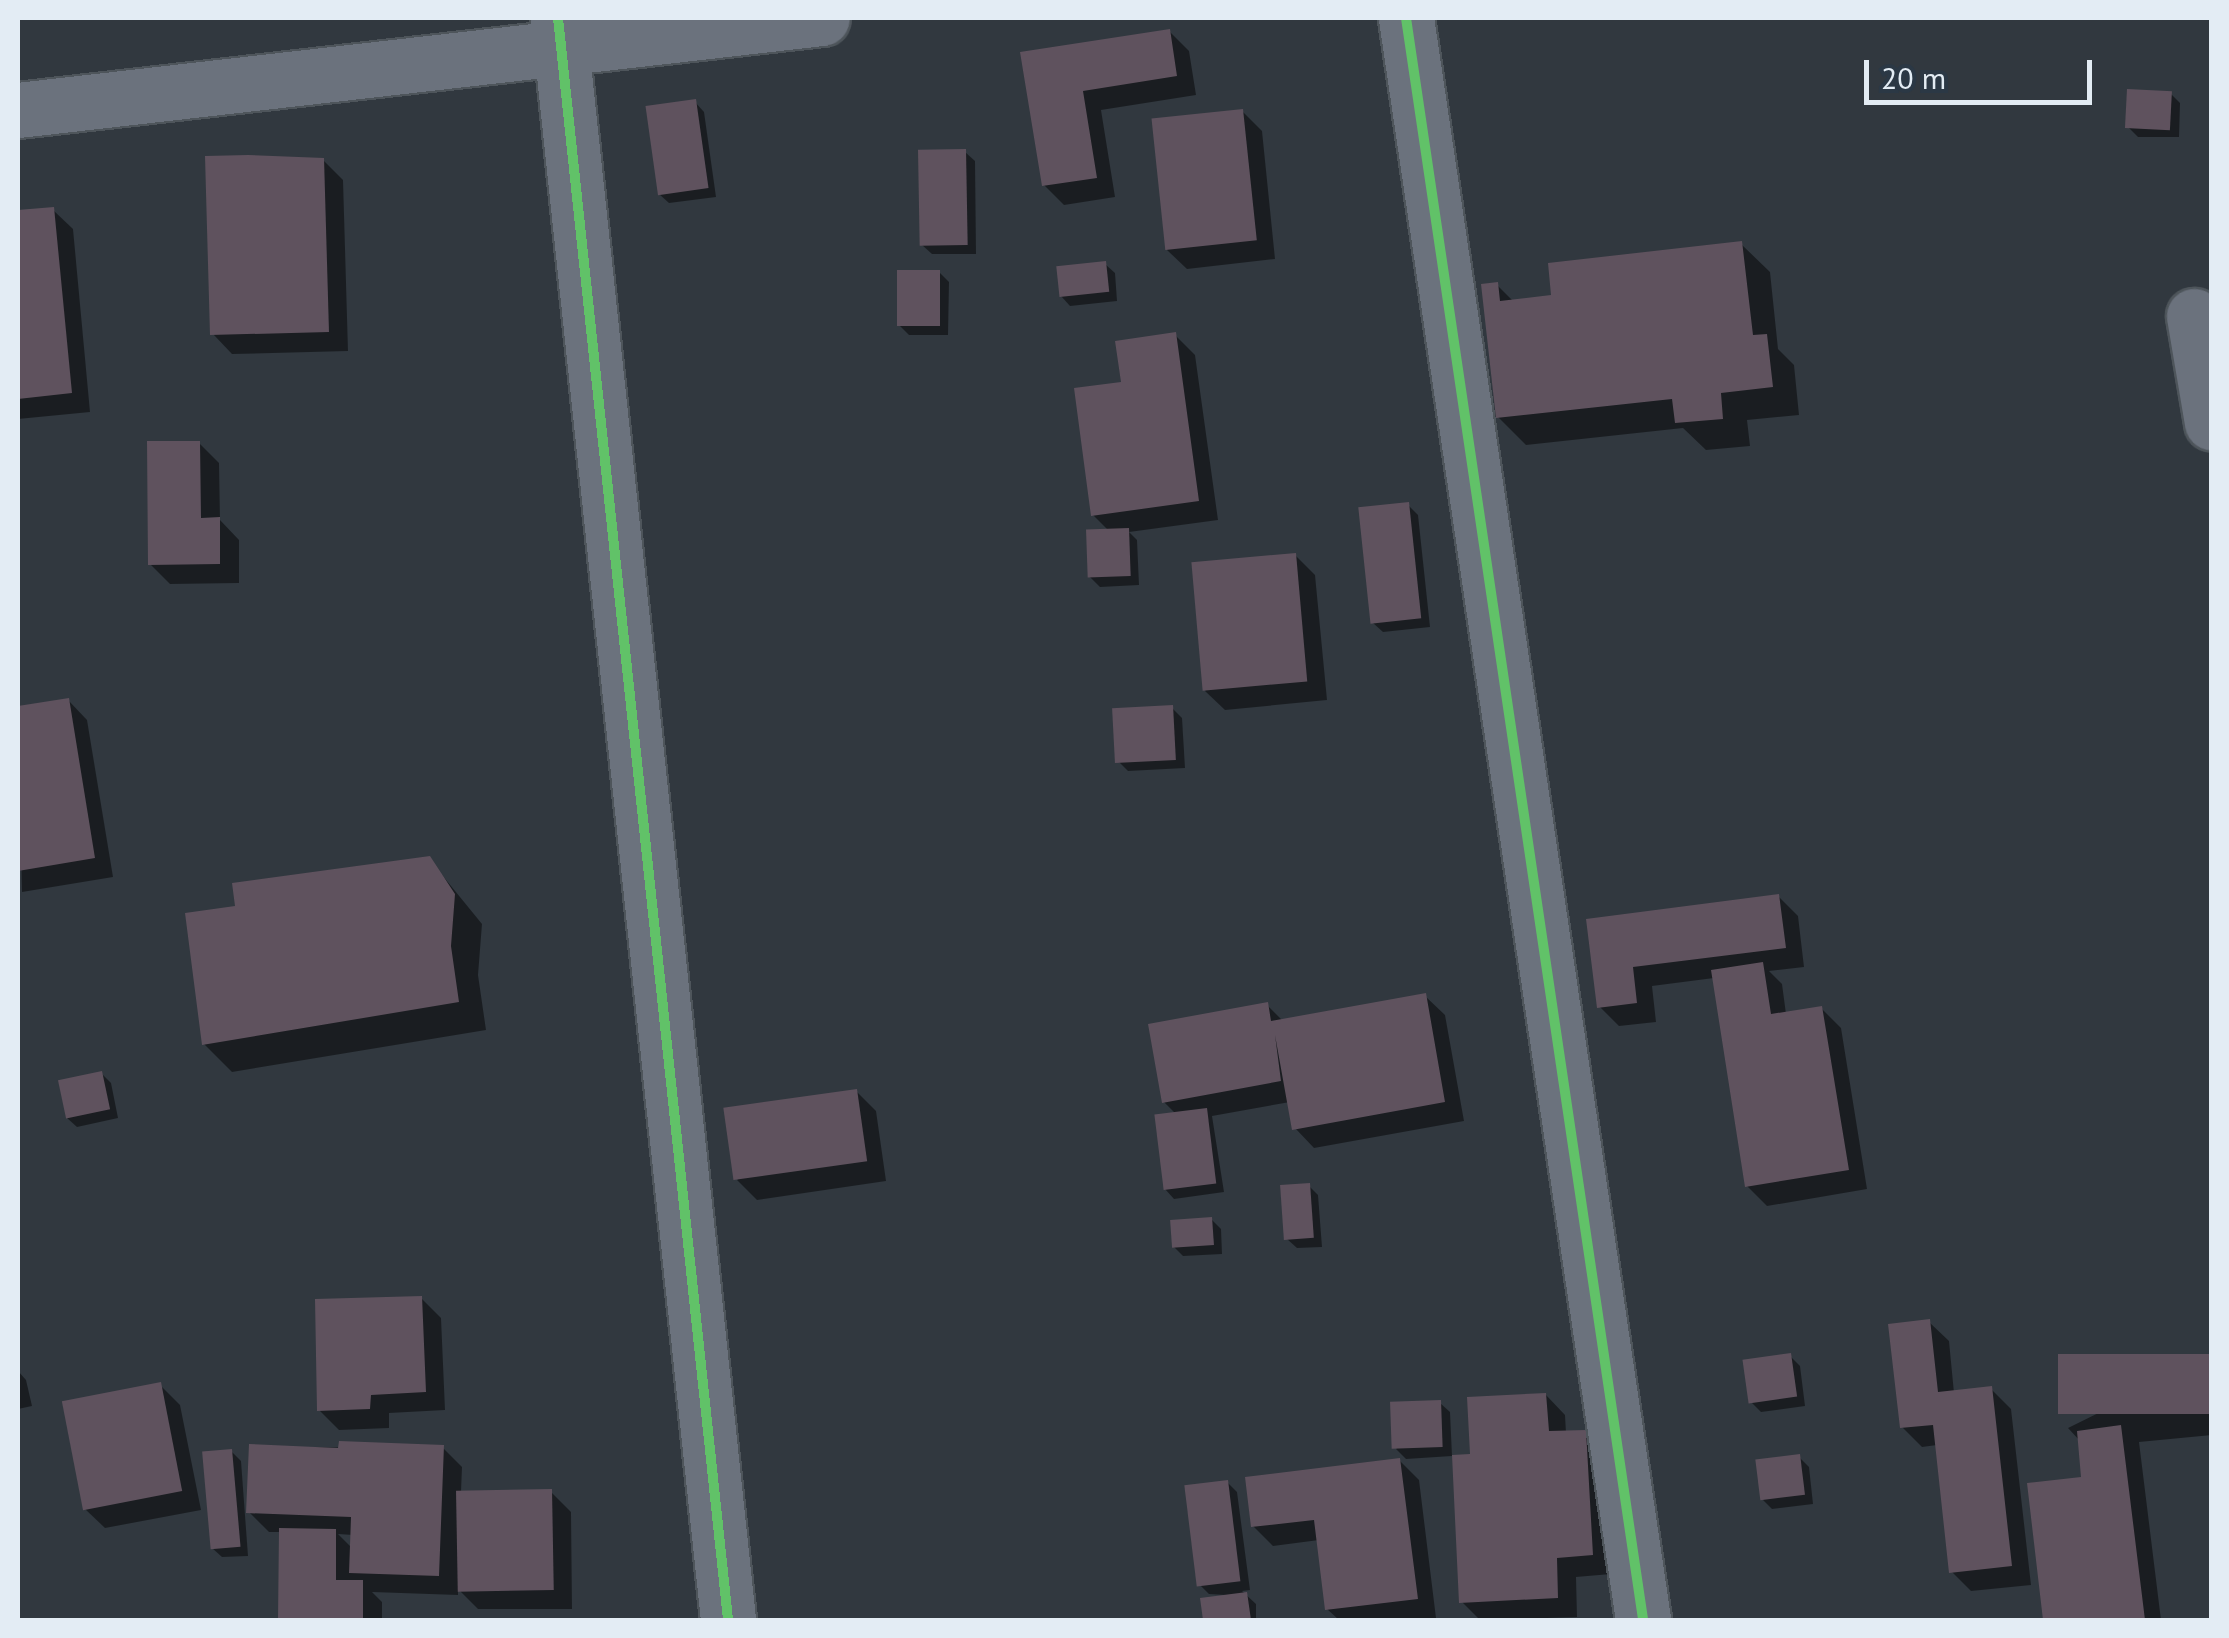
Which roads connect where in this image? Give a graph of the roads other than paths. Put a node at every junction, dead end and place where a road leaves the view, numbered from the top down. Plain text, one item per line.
1 (822, 18) edge
2 (1406, 18) edge
3 (560, 33) edge
4 (18, 110) edge
5 (2194, 316) dead end
6 (2212, 422) edge
7 (728, 1620) edge
8 (1643, 1620) edge

1 - 3 street
2 - 8 street
3 - 4 street
3 - 7 street
5 - 6 street

